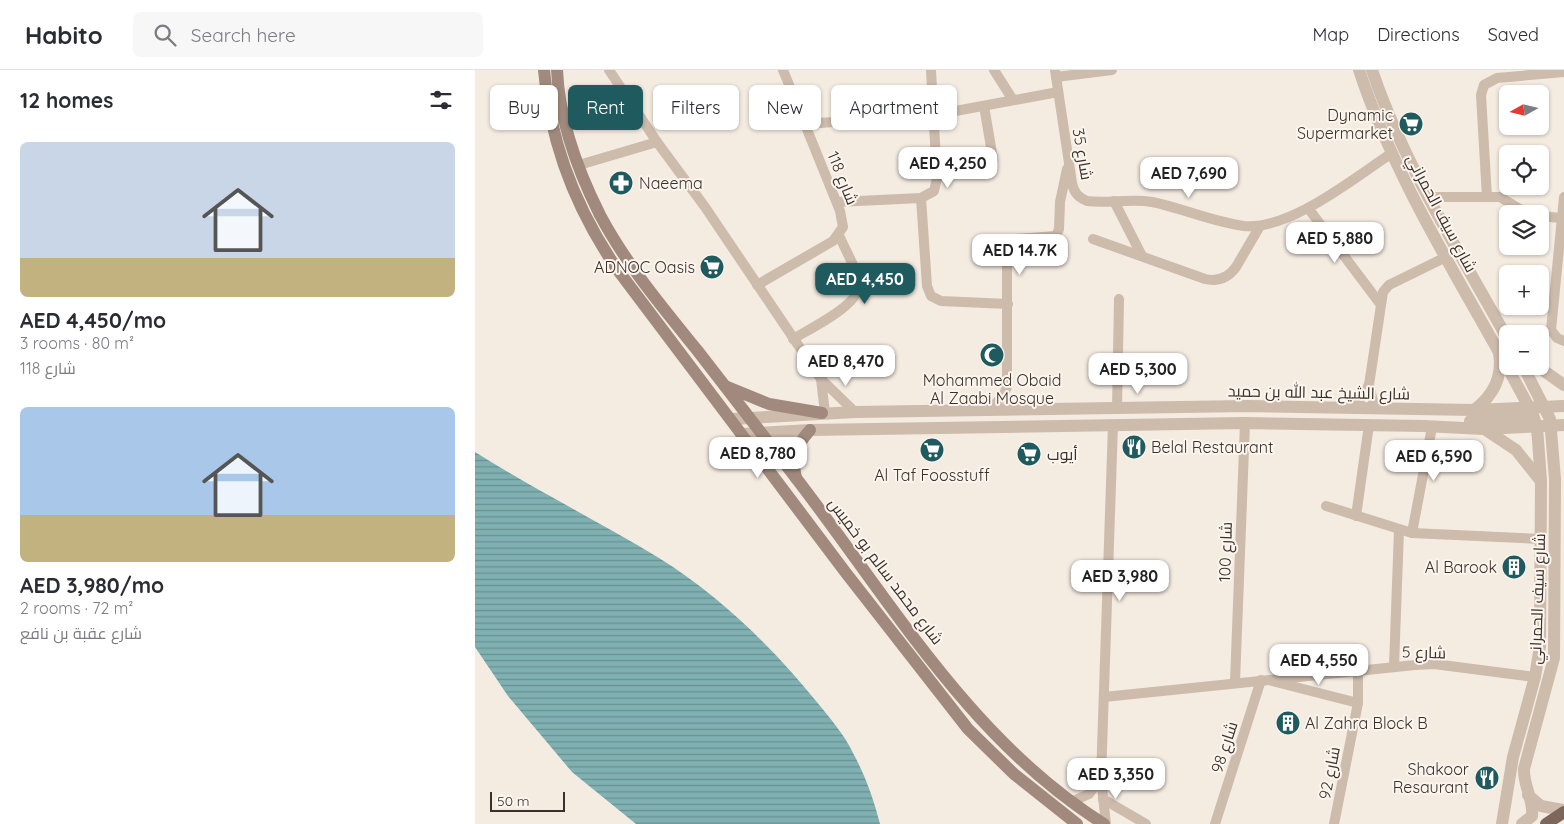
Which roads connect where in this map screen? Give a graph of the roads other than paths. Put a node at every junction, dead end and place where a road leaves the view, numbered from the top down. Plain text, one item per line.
1 (544, 70) edge
2 (557, 70) edge
3 (609, 70) edge
4 (783, 70) edge
5 (931, 70) edge
6 (995, 70) edge
7 (1112, 70) edge
8 (1359, 70) edge
9 (1372, 70) edge
10 (1564, 72) edge
11 (1056, 74) edge
12 (789, 85) edge
13 (932, 85) edge
14 (1058, 92) junction
15 (1013, 100) junction
16 (984, 106) junction
17 (957, 111) edge
18 (807, 130) edge
19 (934, 130) edge
20 (657, 142) junction
21 (1392, 153) junction
22 (993, 158) dead end
23 (1068, 163) junction
24 (579, 165) junction
25 (1428, 196) junction
26 (1564, 196) edge
27 (1487, 197) junction
28 (921, 198) junction
29 (1114, 201) junction
30 (837, 202) junction
31 (1515, 205) edge
32 (1308, 208) junction
33 (1549, 217) edge
34 (1561, 218) junction
35 (1260, 226) junction
36 (839, 235) junction
37 (1093, 239) dead end
38 (1142, 256) junction
39 (1446, 257) junction
40 (757, 285) junction
41 (1119, 299) dead end
42 (1008, 304) junction
43 (1381, 304) junction
44 (1500, 325) edge
45 (793, 339) junction
46 (1564, 341) edge
47 (1497, 346) junction
48 (1549, 374) edge
49 (1528, 375) edge
50 (821, 379) junction
51 (1564, 384) edge
52 (1369, 385) junction
53 (725, 386) junction
54 (1564, 406) edge
55 (1117, 409) junction
56 (1353, 409) junction
57 (1375, 409) junction
58 (1474, 410) junction
59 (988, 411) junction
60 (855, 412) junction
61 (824, 413) junction
62 (747, 417) junction
63 (1533, 417) junction
64 (1564, 417) edge
65 (731, 419) junction
66 (1553, 420) edge
67 (1245, 423) junction
68 (1113, 425) junction
69 (1369, 425) junction
70 (1428, 426) junction
71 (1483, 429) junction
72 (810, 430) junction
73 (760, 433) junction
74 (742, 434) junction
75 (1564, 463) edge
76 (796, 478) junction
77 (1555, 479) junction
78 (1541, 481) junction
79 (1326, 506) dead end
80 (1356, 516) junction
81 (1399, 530) junction
82 (1412, 533) junction
83 (1541, 540) junction
84 (1394, 666) junction
85 (1358, 669) junction
86 (1535, 677) junction
87 (1263, 679) junction
88 (1235, 682) junction
89 (1104, 697) junction
90 (1358, 703) junction
91 (1101, 778) junction
92 (1528, 795) junction
93 (1103, 798) junction
94 (1071, 802) junction
95 (1505, 808) junction
96 (1564, 811) edge
97 (1077, 824) edge
98 (1105, 824) edge
99 (1146, 824) edge
100 (1215, 824) edge
101 (1334, 824) edge
102 (1502, 824) edge
103 (1521, 824) edge
104 (1545, 824) edge

1 - 65 main road, شارع محمد سالم بو خميس
2 - 24 main road, شارع محمد سالم بو خميس
3 - 20 street
4 - 12 street, شارع 118
5 - 13 street
6 - 15 street
7 - 11 street
8 - 21 street, شارع سيف الحمراني
9 - 25 street, شارع سيف الحمراني
10 - 27 street
11 - 14 street, شارع 35
14 - 15 street
14 - 23 street, شارع 35
15 - 16 street
16 - 17 street
16 - 22 street
18 - 30 street, شارع 118
19 - 28 street
20 - 24 street
20 - 40 street
21 - 32 street, شارع 35
21 - 39 street, شارع سيف الحمراني
23 - 29 street, شارع 35
23 - 42 street
24 - 53 main road, شارع محمد سالم بو خميس
25 - 27 street
25 - 44 street, شارع سيف الحمراني
26 - 34 street
27 - 31 street
28 - 30 street
28 - 42 street
29 - 35 street, شارع 35
29 - 38 street
30 - 36 street, شارع 118
32 - 35 street, شارع 35
32 - 43 street
33 - 34 street
34 - 46 street
35 - 38 street
36 - 40 street
36 - 45 street
37 - 38 street
39 - 43 street
39 - 47 street, شارع سيف الحمراني
40 - 45 street
41 - 55 street
42 - 59 street
43 - 52 street
45 - 50 street
47 - 58 street
47 - 63 street, شارع سيف الحمراني
48 - 51 street
49 - 66 street, شارع سيف الحمراني
50 - 60 street
50 - 61 street
52 - 56 street
52 - 57 street
53 - 61 main road
53 - 62 main road, شارع محمد سالم بو خميس
54 - 66 street
55 - 56 street, شارع الشيخ عبد الله بن حميد
55 - 59 street, شارع الشيخ عبد الله بن حميد
56 - 57 street, شارع الشيخ عبد الله بن حميد
57 - 58 street, شارع الشيخ عبد الله بن حميد
58 - 63 street, شارع الشيخ عبد الله بن حميد
59 - 60 street, شارع الشيخ عبد الله بن حميد
60 - 61 street, شارع الشيخ عبد الله بن حميد
61 - 62 street, شارع الشيخ عبد الله بن حميد
62 - 65 street, شارع الشيخ عبد الله بن حميد
62 - 73 main road, شارع محمد سالم بو خميس
63 - 66 street
63 - 66 street
63 - 70 street
63 - 71 street, شارع الشيخ عبد الله بن حميد
63 - 78 street, شارع سيف الحمراني
64 - 66 street
65 - 74 main road, شارع محمد سالم بو خميس
66 - 77 street, شارع سيف الحمراني
67 - 68 street, شارع الشيخ عبد الله بن حميد
67 - 69 street, شارع الشيخ عبد الله بن حميد
67 - 88 street, شارع 100
68 - 72 street, شارع الشيخ عبد الله بن حميد
68 - 89 street
69 - 70 street, شارع الشيخ عبد الله بن حميد
69 - 80 street
70 - 71 street, شارع الشيخ عبد الله بن حميد
70 - 82 street
71 - 78 street
72 - 73 street, شارع الشيخ عبد الله بن حميد
72 - 76 main road
73 - 74 street, شارع الشيخ عبد الله بن حميد
73 - 76 main road, شارع محمد سالم بو خميس
74 - 97 main road, شارع محمد سالم بو خميس
75 - 77 street
76 - 94 main road, شارع محمد سالم بو خميس
77 - 92 street, شارع سيف الحمراني
78 - 83 street, شارع سيف الحمراني
79 - 80 street
80 - 81 street
81 - 82 street
81 - 84 street
82 - 83 street
83 - 86 street, شارع سيف الحمراني
84 - 85 street, شارع 5
84 - 86 street, شارع 5
85 - 87 street, شارع 5
85 - 90 street, شارع 92
86 - 95 street, شارع سيف الحمراني
87 - 88 street, شارع 5
87 - 90 street
87 - 100 street, شارع 98
88 - 89 street, شارع 5
89 - 91 street
90 - 101 street, شارع 92
91 - 93 street
91 - 94 street
92 - 96 street
92 - 103 street, شارع سيف الحمراني
93 - 98 street
93 - 99 street
94 - 98 main road, شارع محمد سالم بو خميس
95 - 102 street, شارع سيف الحمراني
95 - 103 street
96 - 104 main road

